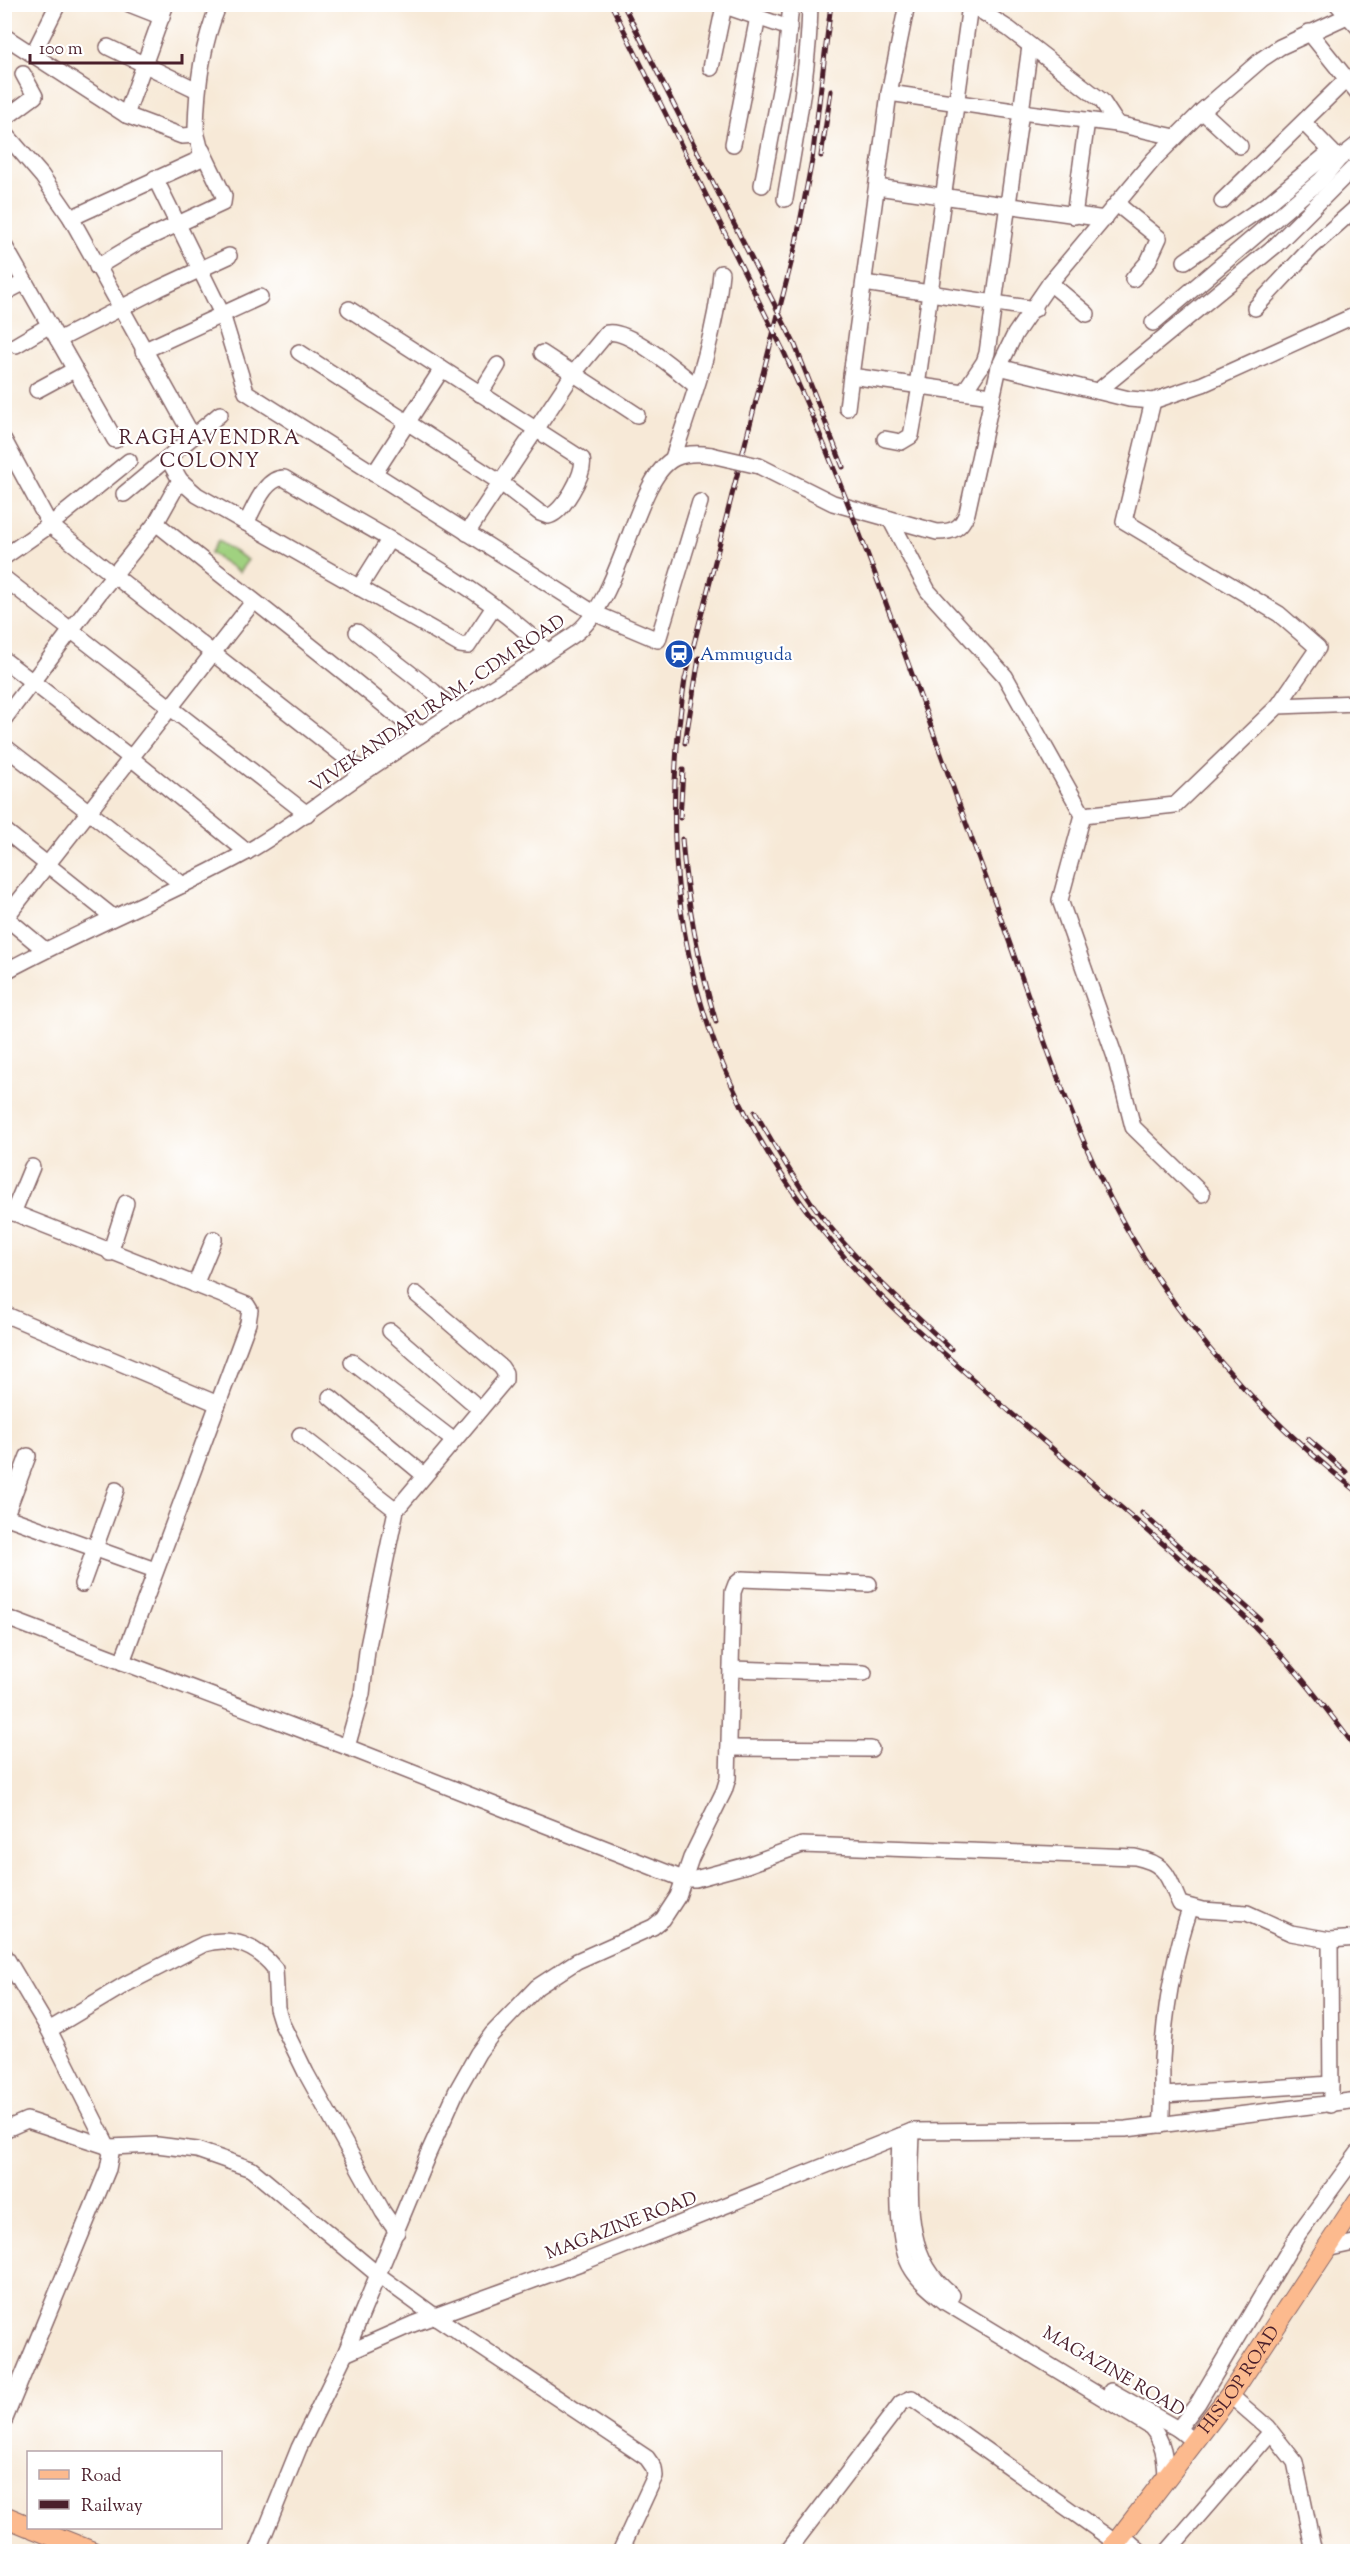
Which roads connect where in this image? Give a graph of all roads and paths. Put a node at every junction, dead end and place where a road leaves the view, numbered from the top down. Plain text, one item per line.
1 (58, 4) edge
2 (129, 4) edge
3 (219, 4) edge
4 (791, 4) edge
5 (810, 4) edge
6 (907, 4) edge
7 (1337, 4) edge
8 (721, 5) edge
9 (970, 5) edge
10 (164, 11) edge
11 (758, 17) junction
12 (1355, 18) edge
13 (789, 28) junction
14 (1309, 32) junction
15 (4, 36) edge
16 (1030, 46) junction
17 (108, 47) dead end
18 (33, 54) junction
19 (144, 65) junction
20 (711, 68) dead end
21 (22, 74) dead end
22 (1347, 79) junction
23 (197, 90) junction
24 (889, 93) junction
25 (1358, 93) edge
26 (956, 103) junction
27 (1202, 111) junction
28 (1021, 112) junction
29 (126, 115) junction
30 (4, 119) edge
31 (1088, 120) junction
32 (1304, 123) junction
33 (1117, 124) junction
34 (4, 132) edge
35 (196, 135) junction
36 (1175, 137) junction
37 (733, 144) dead end
38 (1358, 144) edge
39 (1240, 146) dead end
40 (202, 150) junction
41 (1335, 155) junction
42 (1358, 163) edge
43 (155, 178) junction
44 (762, 185) dead end
45 (877, 187) junction
46 (943, 196) junction
47 (785, 199) dead end
48 (1222, 201) dead end
49 (1118, 204) junction
50 (1009, 206) junction
51 (1358, 206) edge
52 (1074, 216) junction
53 (71, 218) junction
54 (1105, 219) junction
55 (179, 223) junction
56 (4, 245) edge
57 (229, 256) dead end
58 (1185, 261) dead end
59 (97, 267) junction
60 (199, 270) junction
61 (721, 273) dead end
62 (1133, 279) dead end
63 (25, 282) junction
64 (864, 283) junction
65 (1050, 283) junction
66 (929, 292) junction
67 (4, 293) edge
68 (260, 297) dead end
69 (1184, 299) junction
70 (995, 301) junction
71 (1255, 308) dead end
72 (120, 309) junction
73 (349, 309) dead end
74 (1035, 309) junction
75 (1195, 313) junction
76 (222, 314) junction
77 (1358, 314) edge
78 (1087, 315) dead end
79 (1153, 323) dead end
80 (50, 325) junction
81 (58, 340) junction
82 (16, 345) dead end
83 (143, 351) junction
84 (299, 352) dead end
85 (542, 353) dead end
86 (498, 365) dead end
87 (999, 367) junction
88 (442, 369) junction
89 (74, 370) junction
90 (573, 374) junction
91 (850, 376) junction
92 (696, 386) junction
93 (918, 386) junction
94 (37, 390) dead end
95 (964, 392) junction
96 (1098, 392) junction
97 (480, 394) junction
98 (990, 396) junction
99 (1153, 401) junction
100 (847, 408) dead end
101 (220, 414) dead end
102 (637, 416) dead end
103 (408, 424) junction
104 (537, 430) junction
105 (193, 437) junction
106 (885, 439) dead end
107 (4, 440) edge
108 (115, 440) dead end
109 (673, 458) junction
110 (168, 459) junction
111 (129, 461) dead end
112 (374, 474) junction
113 (180, 480) junction
114 (501, 483) junction
115 (124, 494) dead end
116 (700, 502) dead end
117 (890, 519) junction
118 (156, 523) junction
119 (246, 523) junction
120 (50, 525) junction
121 (467, 533) junction
122 (389, 540) junction
123 (4, 557) edge
124 (114, 576) junction
125 (4, 578) edge
126 (359, 588) junction
127 (253, 602) junction
128 (494, 607) junction
129 (594, 613) junction
130 (72, 629) junction
131 (357, 632) dead end
132 (547, 651) junction
133 (212, 653) junction
134 (4, 660) edge
135 (32, 681) junction
136 (1358, 703) edge
137 (1278, 706) junction
138 (170, 707) junction
139 (456, 712) junction
140 (4, 720) edge
141 (420, 735) junction
142 (4, 746) edge
143 (131, 758) junction
144 (364, 772) junction
145 (90, 810) junction
146 (307, 814) junction
147 (1083, 815) junction
148 (4, 830) edge
149 (247, 852) junction
150 (48, 863) junction
151 (183, 885) junction
152 (113, 917) junction
153 (5, 918) edge
154 (45, 950) junction
155 (4, 972) edge
156 (32, 1167) dead end
157 (1202, 1194) dead end
158 (126, 1203) dead end
159 (9, 1211) edge
160 (214, 1239) dead end
161 (110, 1253) junction
162 (195, 1285) junction
163 (416, 1294) dead end
164 (4, 1314) edge
165 (390, 1331) dead end
166 (352, 1362) dead end
167 (330, 1397) dead end
168 (218, 1404) junction
169 (480, 1409) junction
170 (300, 1435) dead end
171 (453, 1440) junction
172 (28, 1456) dead end
173 (424, 1476) junction
174 (116, 1490) dead end
175 (396, 1510) junction
176 (5, 1517) edge
177 (95, 1548) junction
178 (155, 1570) junction
179 (82, 1584) dead end
180 (869, 1584) dead end
181 (4, 1617) edge
182 (122, 1662) junction
183 (731, 1668) junction
184 (864, 1673) dead end
185 (347, 1747) junction
186 (729, 1748) junction
187 (871, 1749) dead end
188 (683, 1879) junction
189 (1190, 1909) junction
190 (1358, 1938) edge
191 (1330, 1940) junction
192 (4, 1954) edge
193 (49, 2030) junction
194 (1331, 2084) junction
195 (1163, 2095) junction
196 (1358, 2100) edge
197 (1331, 2105) junction
198 (1161, 2125) junction
199 (4, 2130) edge
200 (906, 2134) junction
201 (110, 2147) junction
202 (1358, 2153) edge
203 (1358, 2201) edge
204 (397, 2232) junction
205 (1358, 2242) edge
206 (1326, 2249) junction
207 (377, 2274) junction
208 (436, 2317) junction
209 (345, 2354) junction
210 (1053, 2362) junction
211 (1230, 2395) junction
212 (4, 2421) edge
213 (1271, 2432) junction
214 (1185, 2435) junction
215 (1166, 2476) junction
216 (4, 2516) edge
217 (27, 2526) edge
218 (36, 2529) edge
219 (1116, 2543) edge
220 (93, 2552) edge
221 (257, 2552) edge
222 (620, 2552) edge
223 (788, 2552) edge
224 (1141, 2552) edge
225 (1167, 2552) edge
226 (1314, 2552) edge

1 - 18 street
2 - 10 street
3 - 23 street
4 - 13 street
5 - 47 street
6 - 24 street
7 - 12 street
8 - 11 street
8 - 20 street
9 - 16 street
9 - 26 street
10 - 19 street
11 - 13 street
11 - 37 street
12 - 14 street
13 - 44 street
14 - 22 street
14 - 27 street
15 - 18 street
16 - 28 street
16 - 33 street
17 - 19 street
18 - 29 street
19 - 23 street
19 - 29 street
21 - 30 street
22 - 25 street
22 - 32 street
23 - 35 street
24 - 26 street
24 - 45 street
26 - 28 street
26 - 46 street
27 - 36 street
27 - 39 street
28 - 31 street
28 - 50 street
29 - 35 street
31 - 33 street
31 - 52 street
32 - 41 street
32 - 48 street
33 - 36 street
34 - 53 street
35 - 40 street
36 - 49 street
38 - 41 street
40 - 43 street
40 - 55 street
41 - 58 street
41 - 69 street
42 - 75 street
43 - 53 street
43 - 55 street
45 - 46 street
45 - 64 street
46 - 50 street
46 - 66 street
49 - 54 street
49 - 62 street
50 - 52 street
50 - 70 street
51 - 71 street
52 - 54 street
53 - 59 street
54 - 65 street
55 - 59 street
55 - 60 street
56 - 63 street
57 - 60 street
59 - 72 street
60 - 72 street
60 - 76 street
61 - 92 street
63 - 67 street
63 - 80 street
64 - 66 street
64 - 91 street
65 - 74 street
65 - 78 street
66 - 70 street
66 - 93 street
68 - 76 street
69 - 75 street
69 - 79 street
70 - 74 street
70 - 95 street
72 - 81 street
72 - 83 street
73 - 88 street
74 - 87 street
75 - 96 street
76 - 83 street
76 - 112 street
77 - 99 street
80 - 81 street
80 - 82 street
81 - 89 street
83 - 105 street
84 - 103 street
85 - 90 street
86 - 97 street
87 - 96 street
87 - 98 street
88 - 97 street
88 - 103 street
89 - 94 street
89 - 108 street
90 - 92 street
90 - 102 street
90 - 104 street
91 - 93 street
91 - 100 street
92 - 109 street
93 - 95 street
93 - 106 street
95 - 98 street
96 - 99 street
97 - 104 street
98 - 117 street
99 - 137 street
101 - 105 street
103 - 112 street
103 - 114 street
104 - 114 street
104 - 114 street
105 - 110 street
107 - 120 street
109 - 117 street, bridge
109 - 129 street, VIVEKANDAPURAM - CDM ROAD
110 - 113 street
110 - 115 street
111 - 120 street
112 - 121 street
113 - 118 street
113 - 119 street
114 - 121 street
116 - 129 street
117 - 147 street
118 - 124 street
118 - 127 street
119 - 122 street
119 - 126 street
120 - 123 street
120 - 124 street
121 - 129 street
122 - 126 street
122 - 128 street
124 - 130 street
124 - 133 street
125 - 130 street
126 - 128 street
127 - 133 street
127 - 141 street
128 - 132 street
129 - 132 street, VIVEKANDAPURAM - CDM ROAD
130 - 135 street
130 - 138 street
131 - 139 street
132 - 139 street, VIVEKANDAPURAM - CDM ROAD
133 - 138 street
133 - 144 street
134 - 135 street
135 - 140 street
135 - 143 street
136 - 137 street
137 - 147 street
138 - 143 street
138 - 146 street
139 - 141 street, VIVEKANDAPURAM - CDM ROAD
141 - 144 street, VIVEKANDAPURAM - CDM ROAD
142 - 145 street
143 - 145 street
143 - 149 street
144 - 146 street, VIVEKANDAPURAM - CDM ROAD
145 - 150 street
145 - 151 street
146 - 149 street, VIVEKANDAPURAM - CDM ROAD
147 - 157 street
148 - 150 street
149 - 151 street, VIVEKANDAPURAM - CDM ROAD
150 - 152 street
150 - 153 street
151 - 152 street, VIVEKANDAPURAM - CDM ROAD
152 - 154 street, VIVEKANDAPURAM - CDM ROAD
153 - 154 street
154 - 155 street, VIVEKANDAPURAM - CDM ROAD
156 - 159 street
158 - 161 street
159 - 161 street
160 - 162 street
161 - 162 street
162 - 168 street
163 - 169 street
164 - 168 street
165 - 169 street
166 - 171 street
167 - 173 street
168 - 178 street
169 - 171 street
170 - 175 street
171 - 173 street
172 - 176 street
173 - 175 street
174 - 177 street
175 - 185 street
176 - 177 street
177 - 178 street
177 - 179 street
178 - 182 street
180 - 183 street
181 - 182 street
182 - 185 street
183 - 184 street
183 - 186 street
185 - 188 street
186 - 187 street
186 - 188 street
188 - 189 street
188 - 204 street
189 - 191 street
189 - 195 street
190 - 191 street
191 - 194 street
192 - 193 street
193 - 201 street
193 - 204 street
194 - 195 street
194 - 197 street
195 - 198 street
196 - 197 street, MAGAZINE ROAD
197 - 198 street, MAGAZINE ROAD
198 - 200 street, MAGAZINE ROAD
199 - 201 street
200 - 208 street, MAGAZINE ROAD
200 - 210 street, MAGAZINE ROAD
201 - 207 street
201 - 212 street
202 - 214 street
203 - 206 main road, HISLOP ROAD
204 - 207 street
205 - 206 street
206 - 211 main road, HISLOP ROAD
207 - 208 street
207 - 209 street
208 - 209 street, MAGAZINE ROAD
208 - 222 street
209 - 221 street
210 - 214 street, MAGAZINE ROAD
210 - 215 street
211 - 213 street
211 - 214 main road, HISLOP ROAD
213 - 225 street
213 - 226 street
214 - 215 main road, HISLOP ROAD
215 - 219 main road, HISLOP ROAD
216 - 217 main road
218 - 220 main road
219 - 223 street
219 - 224 street

